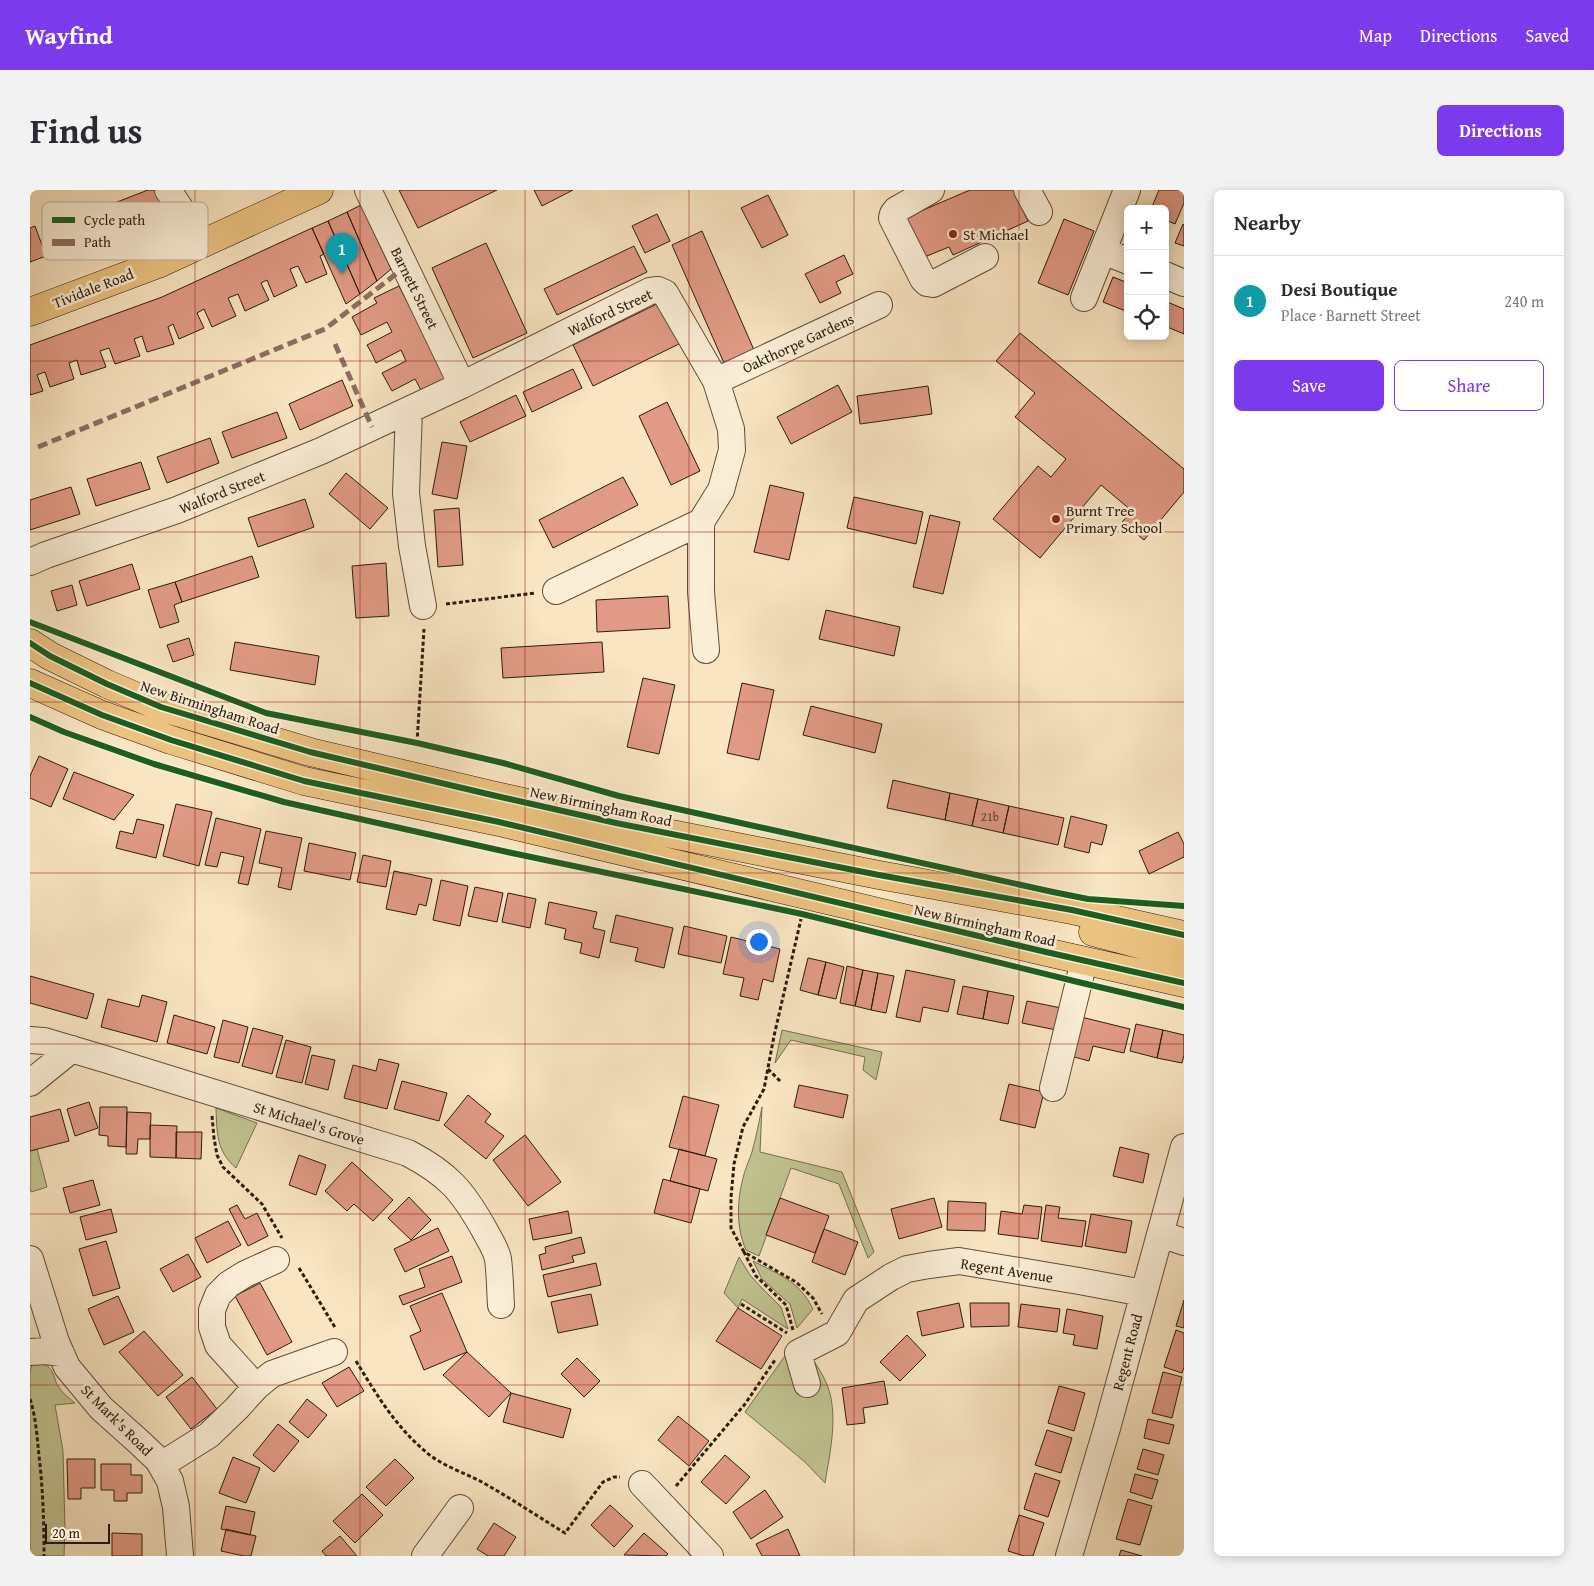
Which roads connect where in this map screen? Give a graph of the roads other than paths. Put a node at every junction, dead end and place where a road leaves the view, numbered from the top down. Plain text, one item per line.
1 (168, 190) edge
2 (319, 190) edge
3 (368, 190) edge
4 (931, 190) edge
5 (1127, 190) edge
6 (176, 202) edge
7 (208, 241) edge
8 (1103, 251) junction
9 (985, 257) dead end
10 (1124, 259) edge
11 (167, 260) edge
12 (1169, 277) edge
13 (1184, 283) edge
14 (1084, 298) dead end
15 (879, 305) dead end
16 (30, 312) edge
17 (716, 381) junction
18 (462, 385) junction
19 (409, 410) junction
20 (701, 522) junction
21 (30, 562) edge
22 (556, 591) road end
23 (423, 606) road end
24 (30, 643) edge
25 (706, 650) dead end
26 (30, 683) edge
27 (310, 752) junction
28 (304, 781) junction
29 (879, 875) junction
30 (1184, 935) edge
31 (1184, 956) edge
32 (1084, 961) junction
33 (1184, 983) edge
34 (30, 1040) edge
35 (72, 1049) junction
36 (30, 1083) edge
37 (1053, 1088) dead end
38 (1184, 1147) edge
39 (1172, 1238) edge
40 (30, 1259) edge
41 (276, 1260) dead end
42 (39, 1291) junction
43 (1143, 1294) junction
44 (501, 1305) dead end
45 (30, 1330) edge
46 (30, 1352) edge
47 (61, 1353) junction
48 (344, 1356) road end
49 (807, 1384) dead end
50 (256, 1387) junction
51 (161, 1466) junction
52 (634, 1480) road end
53 (460, 1508) dead end
54 (180, 1556) edge
55 (425, 1556) edge
56 (710, 1556) edge
57 (1069, 1556) edge

1 - 6 street
2 - 7 main road, Tividale Road
3 - 18 street, Barnett Street
4 - 9 street
5 - 8 street
8 - 10 street
8 - 14 street
11 - 16 main road, Tividale Road
12 - 13 street
15 - 17 street, Oakthorpe Gardens
17 - 18 street, Walford Street
17 - 20 street, Walford Street
18 - 19 street, Walford Street
19 - 21 street, Walford Street
19 - 23 street
20 - 22 street
20 - 25 street
24 - 27 main road, New Birmingham Road
26 - 28 main road, New Birmingham Road
27 - 28 main road
27 - 29 main road, New Birmingham Road
28 - 32 main road, New Birmingham Road
29 - 30 main road, New Birmingham Road
29 - 31 main road
32 - 33 main road, New Birmingham Road
32 - 37 street
34 - 35 street, St Michael's Grove
35 - 36 street
35 - 44 street, St Michael's Grove
38 - 39 street, Regent Road
39 - 43 street, Regent Road
40 - 42 street, St Mark's Road
41 - 50 street
42 - 45 street
42 - 47 street, St Mark's Road
43 - 49 street, Regent Avenue
43 - 57 street, Regent Road
46 - 47 street
47 - 51 street, St Mark's Road
48 - 50 street
50 - 51 street
51 - 54 street, St Mark's Road
52 - 56 street
53 - 55 street

